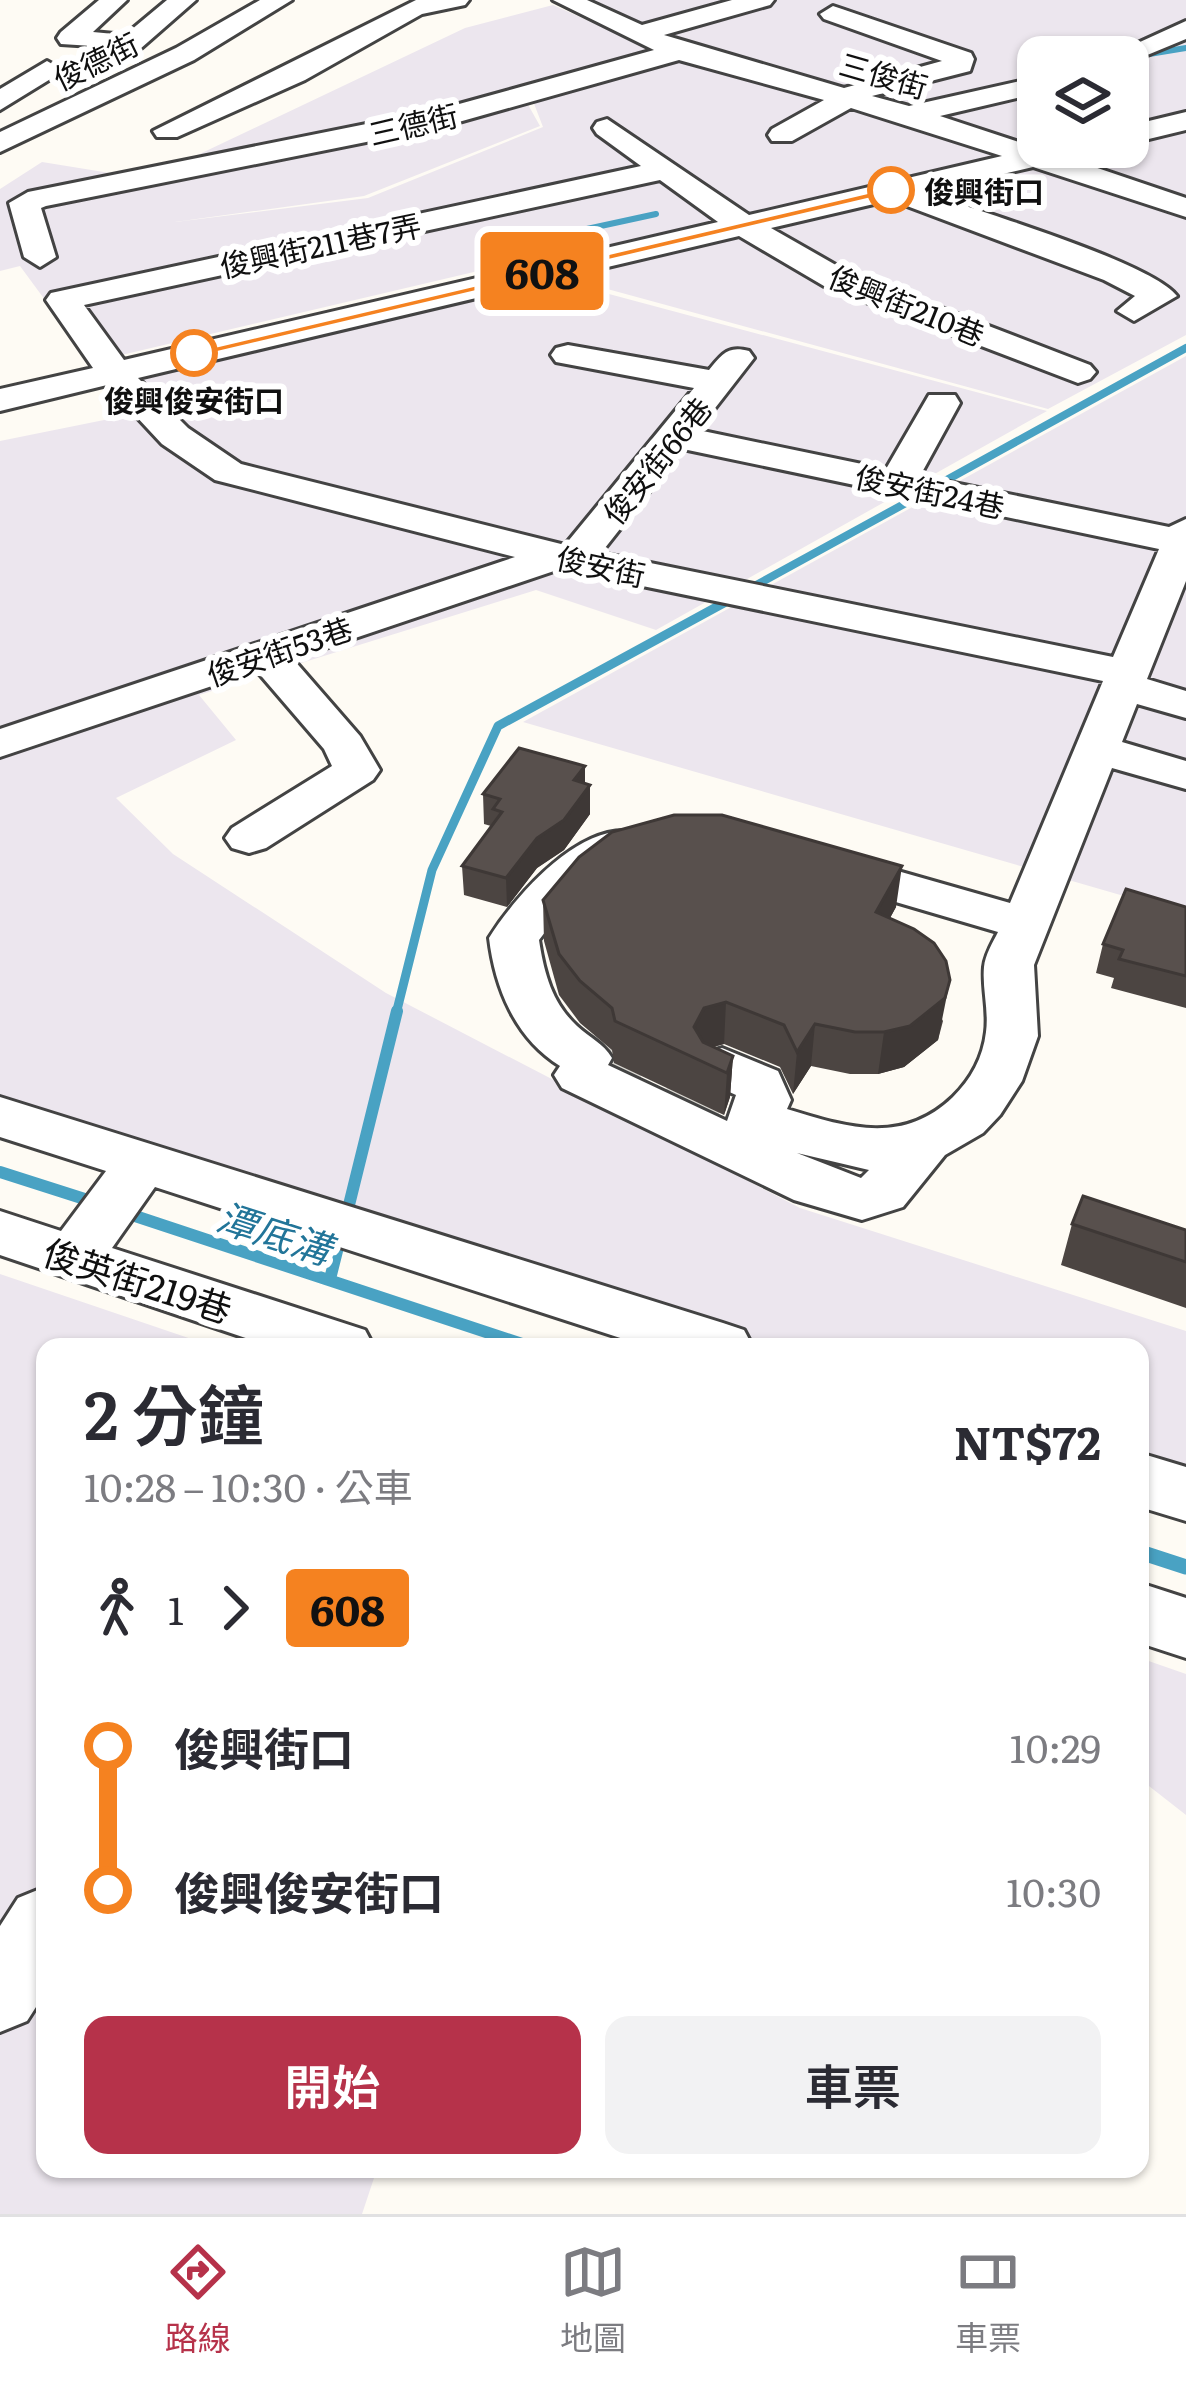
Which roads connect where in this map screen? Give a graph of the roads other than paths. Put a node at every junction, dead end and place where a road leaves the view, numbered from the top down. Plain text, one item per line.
1 (114, 0) edge
2 (183, 0) edge
3 (279, 0) edge
4 (456, 0) edge
5 (566, 0) edge
6 (761, 0) edge
7 (833, 14) dead end
8 (1186, 29) edge
9 (638, 34) junction
10 (1149, 45) edge
11 (678, 51) junction
12 (1186, 51) edge
13 (795, 53) dead end
14 (1149, 60) edge
15 (47, 69) dead end
16 (755, 74) junction
17 (1017, 91) edge
18 (848, 98) junction
19 (1017, 99) edge
20 (0, 103) edge
21 (449, 116) junction
22 (917, 118) junction
23 (1186, 122) edge
24 (607, 128) dead end
25 (167, 130) dead end
26 (1149, 130) edge
27 (510, 131) dead end
28 (782, 135) dead end
29 (0, 147) edge
30 (1017, 152) edge
31 (1017, 162) edge
32 (1065, 168) edge
33 (664, 170) junction
34 (1186, 175) edge
35 (144, 176) junction
36 (1129, 189) junction
37 (891, 190) junction
38 (1186, 208) edge
39 (741, 224) junction
40 (40, 257) dead end
41 (1134, 311) dead end
42 (568, 356) dead end
43 (1078, 372) dead end
44 (114, 373) junction
45 (0, 400) edge
46 (942, 403) dead end
47 (677, 437) junction
48 (897, 483) junction
49 (566, 558) junction
50 (1180, 560) edge
51 (266, 655) junction
52 (1125, 680) junction
53 (1186, 705) edge
54 (0, 744) edge
55 (1097, 748) junction
56 (1186, 775) edge
57 (664, 834) edge
58 (249, 838) dead end
59 (776, 851) edge
60 (1034, 902) junction
61 (722, 1067) edge
62 (0, 1117) edge
63 (759, 1137) junction
64 (143, 1162) junction
65 (0, 1233) edge
66 (74, 1257) junction
67 (317, 1338) edge
68 (695, 1338) edge
69 (1149, 1483) edge
70 (1186, 1494) edge
71 (1149, 1615) edge
72 (1186, 1628) edge
73 (36, 1939) edge
74 (0, 1994) edge

1 - 2 street
3 - 29 street, 俊德街
4 - 25 street
5 - 9 street, 三俊街
6 - 9 street
7 - 18 street
8 - 10 street
9 - 11 street, 三俊街
11 - 16 street, 三俊街
11 - 21 street, 三德街
12 - 14 street
13 - 16 street
15 - 20 street
16 - 18 street, 三俊街
17 - 22 street
18 - 22 street, 三俊街
18 - 28 street
19 - 22 street
21 - 27 street
21 - 35 street, 三德街
22 - 30 street, 三俊街
23 - 26 street
24 - 33 street, 俊興街210巷
29 - 35 street, 三德街
31 - 37 street
32 - 36 street, 三俊街
33 - 39 street, 俊興街210巷
33 - 44 street, 俊興街211巷7弄
34 - 36 street
35 - 40 street, 三德街
36 - 38 street, 三俊街
37 - 39 street
37 - 41 street
39 - 43 street, 俊興街210巷
39 - 44 street
42 - 47 street, 俊安街66巷
44 - 45 street
44 - 49 street, 俊安街
46 - 48 street
47 - 48 street, 俊安街24巷
47 - 49 street, 俊安街66巷
48 - 50 street, 俊安街24巷
49 - 51 street, 俊安街53巷
49 - 52 street, 俊安街
50 - 52 street
51 - 54 street, 俊安街53巷
51 - 58 street
52 - 53 street, 俊安街
52 - 55 street
55 - 56 street
55 - 60 street
57 - 63 street
59 - 60 street
60 - 63 street
61 - 63 street
62 - 64 street
64 - 66 street
64 - 68 street
65 - 66 street, 俊英街219巷
66 - 67 street, 俊英街219巷
69 - 70 street
71 - 72 street
73 - 74 street

